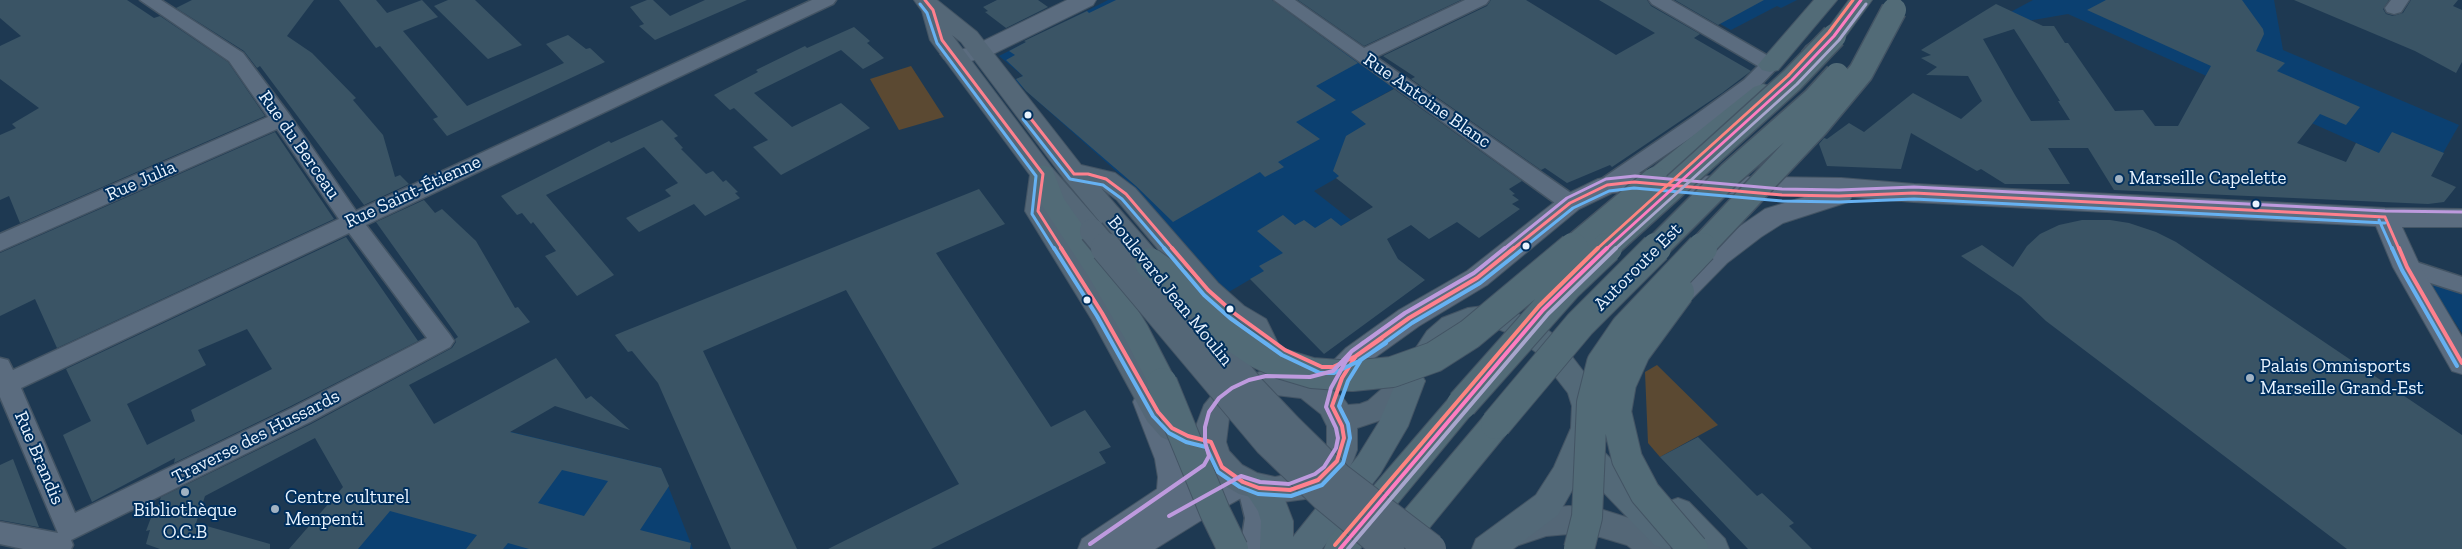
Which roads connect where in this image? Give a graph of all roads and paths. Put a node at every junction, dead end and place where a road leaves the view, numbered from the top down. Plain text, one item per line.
1 (827, 0) edge
2 (1284, 0) edge
3 (1480, 0) edge
4 (1658, 0) edge
5 (1826, 0) edge
6 (1861, 0) edge
7 (1072, 2) edge
8 (162, 3) edge
9 (929, 5) edge
10 (1897, 5) edge
11 (1834, 36) junction
12 (979, 52) junction
13 (952, 54) junction
14 (1363, 56) junction
15 (1770, 65) junction
16 (282, 119) junction
17 (1043, 174) junction
18 (1074, 174) junction
19 (1606, 186) junction
20 (1914, 193) junction
21 (1779, 198) junction
22 (1570, 203) junction
23 (2458, 213) edge
24 (2385, 217) junction
25 (352, 220) junction
26 (1727, 222) junction
27 (1103, 225) junction
28 (0, 243) edge
29 (1150, 263) junction
30 (2407, 267) junction
31 (2462, 285) edge
32 (1256, 327) junction
33 (442, 341) joint
34 (1356, 356) junction
35 (2462, 363) edge
36 (2, 379) edge
37 (1410, 381) junction
38 (1286, 383) junction
39 (1153, 386) junction
40 (1587, 406) junction
41 (1335, 410) junction
42 (1579, 446) junction
43 (1214, 450) junction
44 (1251, 485) junction
45 (1172, 495) junction
46 (0, 534) edge
47 (62, 541) edge
48 (1499, 542) edge
49 (1094, 549) edge
50 (1128, 549) edge
51 (1233, 549) edge
52 (1253, 549) edge
53 (1276, 549) edge
54 (1303, 549) edge
55 (1340, 549) edge
56 (1390, 549) edge
57 (1431, 549) edge
58 (1579, 549) edge
59 (1655, 549) edge
60 (1678, 549) edge
61 (1693, 549) edge
62 (1714, 549) edge

1 - 25 street, Rue Saint-Étienne
2 - 14 street, Rue Antoine Blanc
3 - 14 street
4 - 15 street
5 - 15 highway
6 - 11 highway, Autoroute Est
7 - 12 street
8 - 16 street, Rue du Berceau
9 - 12 main road, Boulevard Jean Moulin
9 - 13 main road, Boulevard Jean Moulin
10 - 26 highway, bridge
10 - 56 highway, Autoroute Est, bridge
11 - 29 highway, bridge
11 - 55 highway, Autoroute Est, bridge
12 - 13 street
12 - 18 main road, Boulevard Jean Moulin
13 - 17 main road, Boulevard Jean Moulin
14 - 22 street, Rue Antoine Blanc
15 - 19 street
16 - 25 street, Rue du Berceau
16 - 28 street, Rue Julia
17 - 27 main road, Boulevard Jean Moulin
17 - 39 main road
18 - 27 main road, Boulevard Jean Moulin
18 - 32 main road
19 - 21 street
19 - 22 street
20 - 21 street
20 - 21 street
20 - 24 street
21 - 40 street
22 - 34 street
23 - 24 street
24 - 30 street
25 - 33 street, Rue du Berceau
25 - 36 street, Rue Saint-Étienne
26 - 58 highway, bridge
26 - 61 highway, bridge
27 - 29 main road, Boulevard Jean Moulin
27 - 56 main road, Boulevard Jean Moulin, bridge
29 - 57 main road, Boulevard Jean Moulin, bridge
30 - 31 street
30 - 35 street
32 - 34 street
32 - 38 main road
33 - 47 street, Traverse des Hussards
34 - 38 street
34 - 41 street
36 - 47 street, Rue Brandis
37 - 40 main road
37 - 41 main road
37 - 54 highway
38 - 41 main road
38 - 43 main road
39 - 43 main road
39 - 45 street
39 - 51 highway, bridge
40 - 42 main road
40 - 62 main road
41 - 44 main road
42 - 48 main road
42 - 60 main road
43 - 44 main road
43 - 45 street
44 - 50 street
44 - 52 street
44 - 53 highway
45 - 49 street
46 - 47 street
48 - 59 main road

